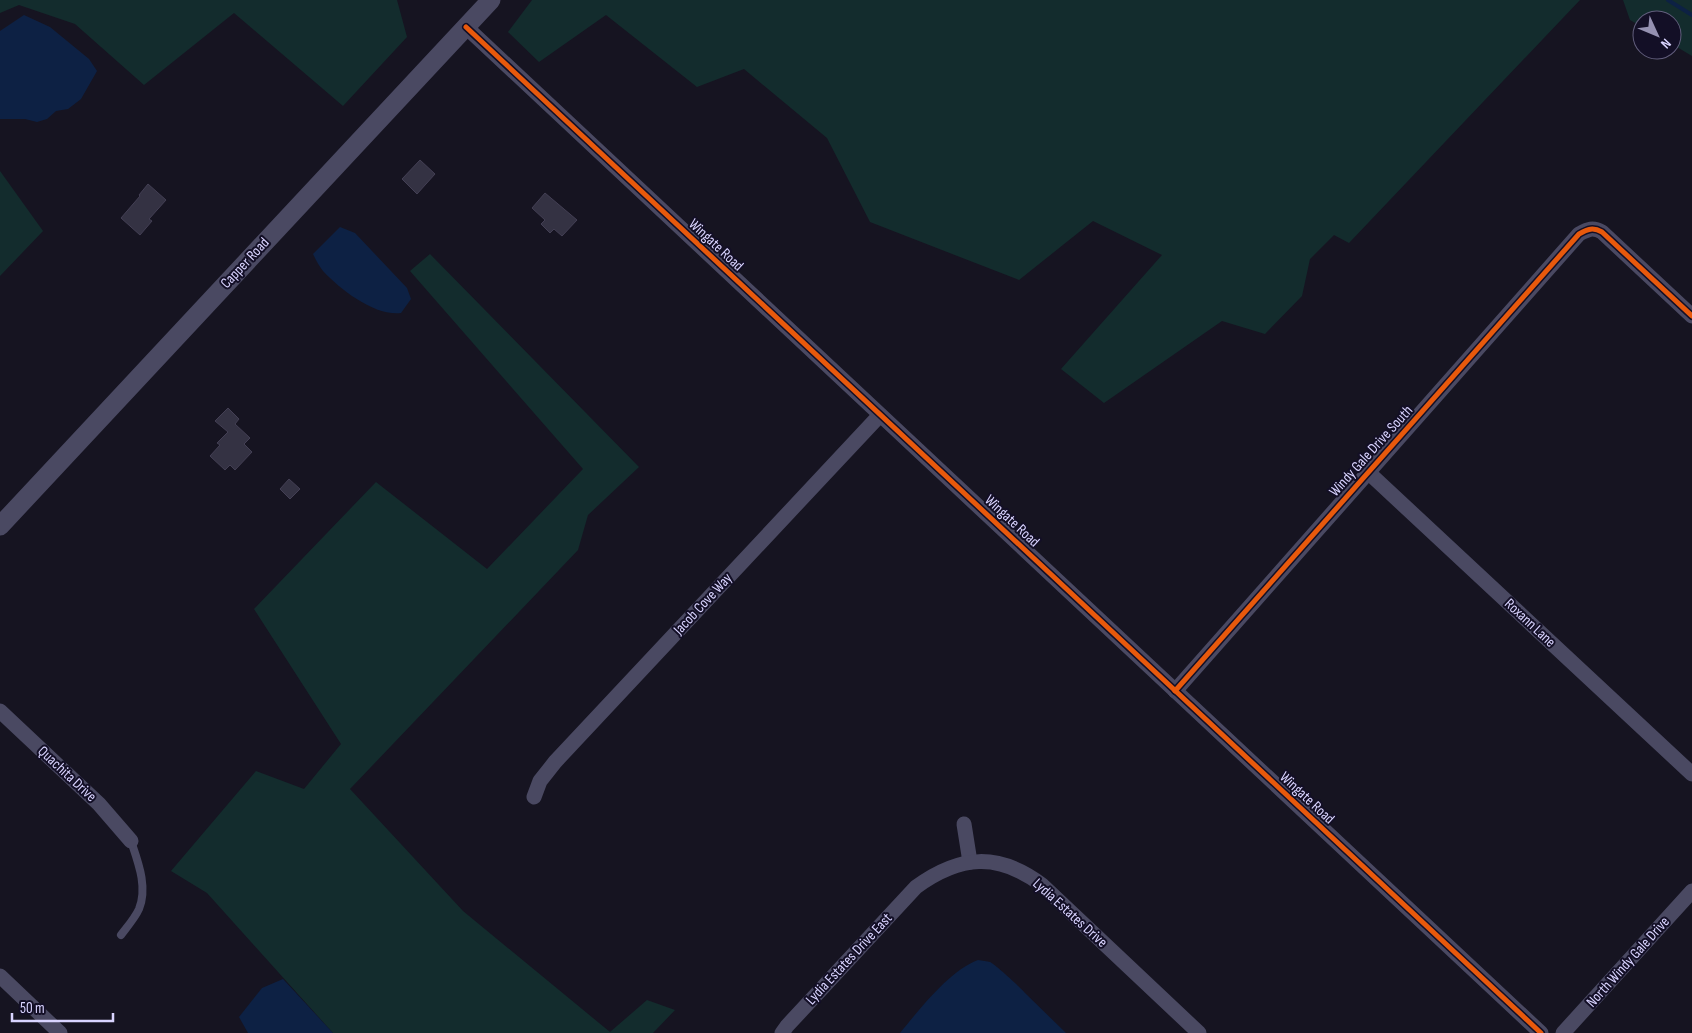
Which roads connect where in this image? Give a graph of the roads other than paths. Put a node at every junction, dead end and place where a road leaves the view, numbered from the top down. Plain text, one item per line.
1 (491, 0) edge
2 (466, 27) junction
3 (1692, 316) edge
4 (880, 415) junction
5 (1369, 473) junction
6 (0, 526) edge
7 (1175, 691) junction
8 (0, 711) edge
9 (1692, 774) edge
10 (534, 797) dead end
11 (964, 824) dead end
12 (131, 841) joint
13 (970, 862) junction
14 (916, 887) joint
15 (1692, 891) edge
16 (121, 935) dead end
17 (0, 976) edge
18 (60, 1033) edge
19 (782, 1033) edge
20 (1199, 1033) edge
21 (1541, 1033) edge
22 (1563, 1033) edge

1 - 2 street, Capper Road
2 - 4 street, Wingate Road
2 - 6 street, Capper Road
3 - 5 street, Windy Gale Drive South
4 - 7 street, Wingate Road
4 - 10 street, Jacob Cove Way
5 - 7 street, Windy Gale Drive South
5 - 9 street, Roxann Lane
7 - 21 street, Wingate Road
8 - 12 street, Quachita Drive
11 - 13 street
12 - 16 lane
13 - 14 street, Lydia Estates Drive
13 - 20 street, Lydia Estates Drive
14 - 19 street, Lydia Estates Drive East
15 - 22 street, North Windy Gale Drive
17 - 18 street

